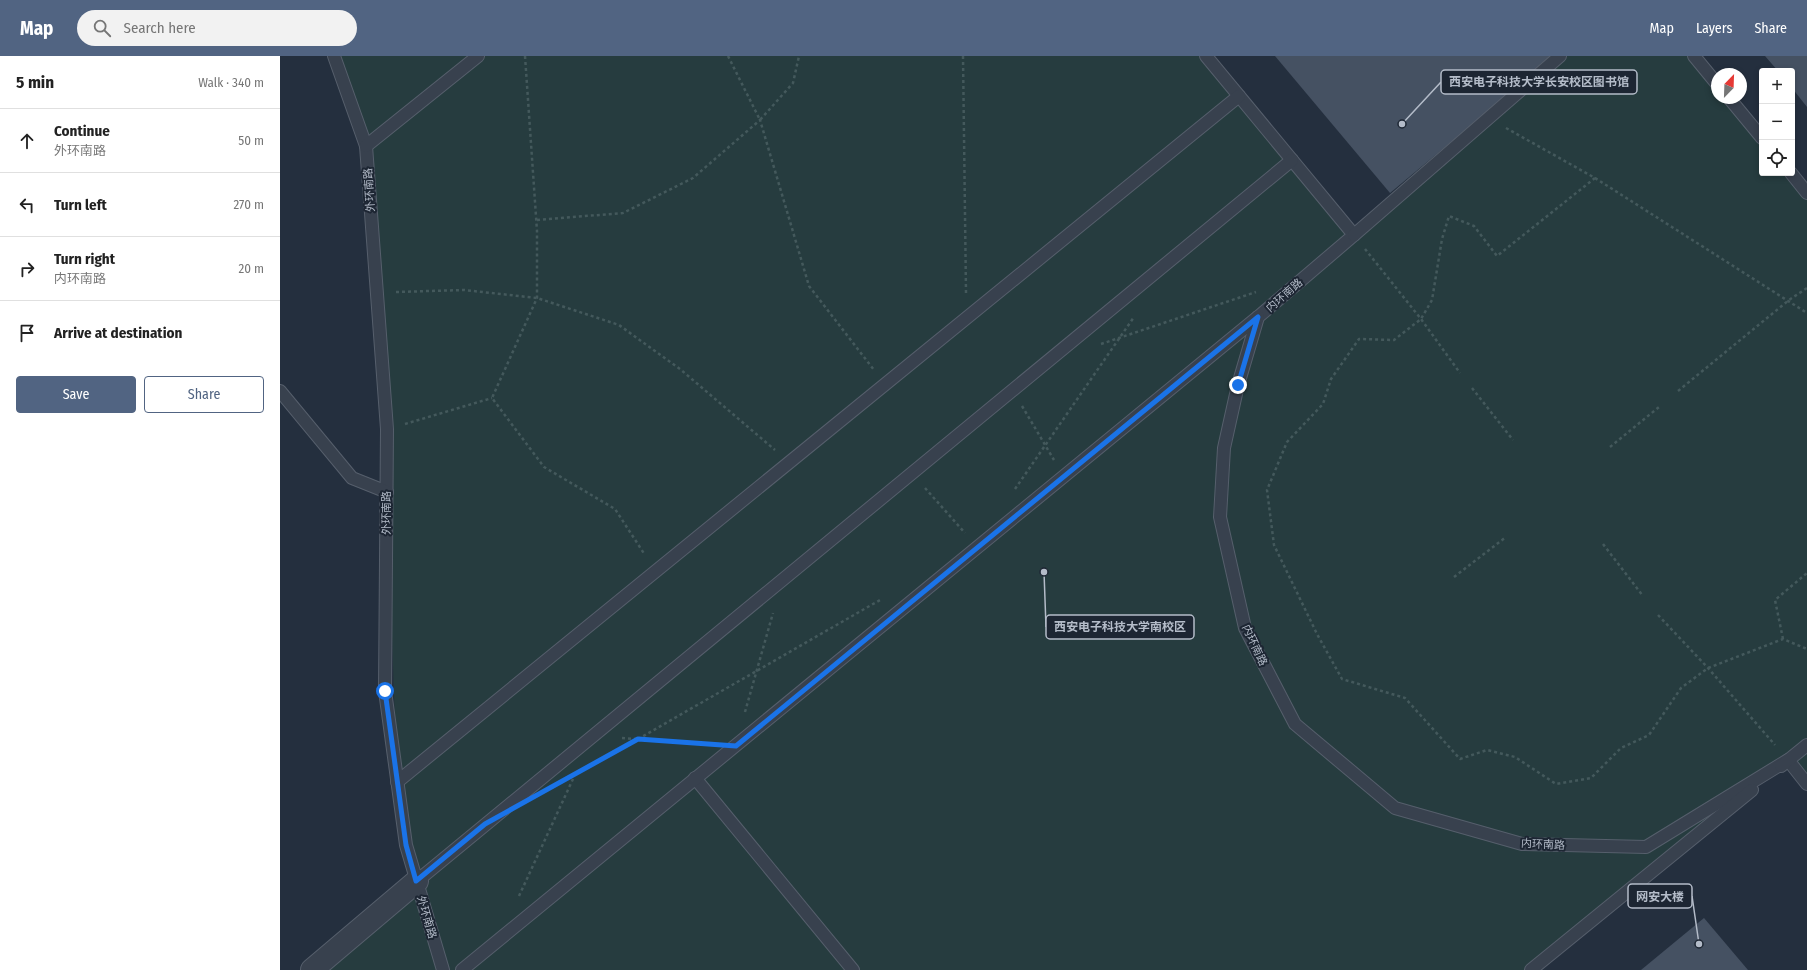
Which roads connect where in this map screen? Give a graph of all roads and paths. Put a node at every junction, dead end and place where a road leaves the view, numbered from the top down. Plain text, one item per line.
1 (334, 56) edge
2 (478, 56) edge
3 (525, 56) edge
4 (728, 56) edge
5 (799, 56) edge
6 (963, 56) edge
7 (1206, 56) edge
8 (1560, 56) edge
9 (1694, 56) edge
10 (1711, 77) edge
11 (1239, 96) junction
12 (1734, 104) edge
13 (1488, 118) junction
14 (760, 120) junction
15 (1759, 134) edge
16 (366, 146) junction
17 (1292, 160) junction
18 (1793, 176) edge
19 (1595, 178) junction
20 (1807, 193) edge
21 (537, 220) junction
22 (1354, 235) junction
23 (1807, 288) edge
24 (1257, 292) dead end
25 (377, 293) junction
26 (537, 298) junction
27 (1789, 300) junction
28 (1137, 312) dead end
29 (1807, 312) edge
30 (1258, 317) junction
31 (967, 318) junction
32 (1421, 319) junction
33 (1120, 337) junction
34 (1098, 344) dead end
35 (1460, 373) dead end
36 (885, 384) junction
37 (1472, 388) dead end
38 (1012, 390) junction
39 (280, 391) edge
40 (1678, 391) dead end
41 (492, 398) junction
42 (1659, 407) dead end
43 (387, 429) junction
44 (1513, 440) dead end
45 (1046, 445) junction
46 (1610, 447) dead end
47 (790, 462) junction
48 (911, 473) junction
49 (1064, 477) junction
50 (386, 492) junction
51 (1011, 495) dead end
52 (966, 535) dead end
53 (1506, 537) dead end
54 (1603, 544) dead end
55 (656, 571) junction
56 (1807, 573) edge
57 (1454, 578) dead end
58 (782, 580) junction
59 (1643, 596) dead end
60 (880, 600) dead end
61 (1658, 615) dead end
62 (1783, 639) junction
63 (1807, 649) edge
64 (1708, 668) junction
65 (757, 669) junction
66 (593, 736) junction
67 (638, 739) junction
68 (1807, 745) edge
69 (736, 746) junction
70 (1788, 760) junction
71 (581, 772) dead end
72 (695, 778) junction
73 (568, 779) dead end
74 (397, 782) junction
75 (1807, 784) edge
76 (416, 881) junction
77 (516, 903) dead end
78 (312, 970) edge
79 (443, 970) edge
80 (462, 970) edge
81 (853, 970) edge
82 (1531, 970) edge

1 - 16 lane, 外环南路
2 - 16 lane
3 - 21 path
4 - 14 path
5 - 14 path
6 - 31 path
7 - 11 lane
8 - 13 lane, 内环南路
9 - 10 lane
11 - 17 lane
11 - 31 lane
12 - 15 lane
13 - 19 path
13 - 22 lane, 内环南路
14 - 21 path
14 - 36 path
16 - 25 lane, 外环南路
17 - 22 lane
17 - 38 lane
18 - 20 lane
19 - 27 path
19 - 32 path
21 - 26 path
22 - 30 lane, 内环南路
22 - 32 path
23 - 27 path
24 - 33 path
25 - 26 path
25 - 43 lane, 外环南路
26 - 41 path
26 - 47 path
27 - 29 path
27 - 40 path
28 - 33 path
30 - 49 lane
30 - 70 lane, 内环南路
31 - 36 lane
32 - 35 path
32 - 64 path
33 - 34 path
33 - 45 path
36 - 47 lane
37 - 44 path
38 - 45 path
38 - 48 lane
39 - 50 lane
41 - 43 path
41 - 55 path
42 - 46 path
43 - 50 lane, 外环南路
45 - 49 path
45 - 51 path
47 - 55 lane
48 - 52 path
48 - 58 lane
49 - 69 lane
50 - 74 lane, 外环南路
53 - 57 path
54 - 59 path
55 - 74 lane
56 - 62 path
58 - 65 path
58 - 66 lane
60 - 65 path
61 - 64 path
62 - 63 path
62 - 64 path
64 - 70 path
65 - 67 path
65 - 69 path
66 - 67 path
66 - 76 lane
67 - 69 path
67 - 71 path
68 - 70 lane
69 - 72 lane
70 - 75 lane
70 - 82 lane
72 - 80 lane
72 - 81 lane
73 - 77 path
74 - 76 lane, 外环南路
76 - 78 street
76 - 79 lane, 外环南路

